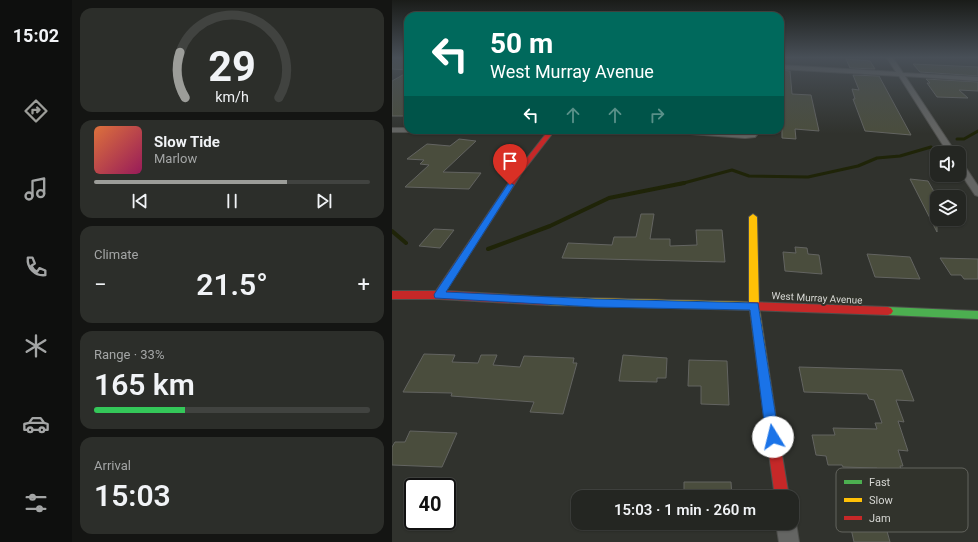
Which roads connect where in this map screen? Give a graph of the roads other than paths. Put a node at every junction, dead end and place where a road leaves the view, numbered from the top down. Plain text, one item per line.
1 (907, 83) edge
2 (392, 130) edge
3 (404, 130) edge
4 (549, 134) edge
5 (718, 134) edge
6 (753, 134) edge
7 (947, 146) edge
8 (966, 175) edge
9 (978, 193) edge
10 (753, 217) dead end
11 (392, 295) edge
12 (438, 295) junction
13 (754, 306) junction
14 (978, 315) edge
15 (781, 490) edge
16 (787, 530) edge
17 (789, 542) edge

1 - 7 street
2 - 3 street
4 - 12 street
5 - 6 street
8 - 9 street
10 - 13 street
11 - 12 street, West Murray Avenue
12 - 13 street, West Murray Avenue
13 - 14 street, West Murray Avenue
13 - 15 street
16 - 17 street

